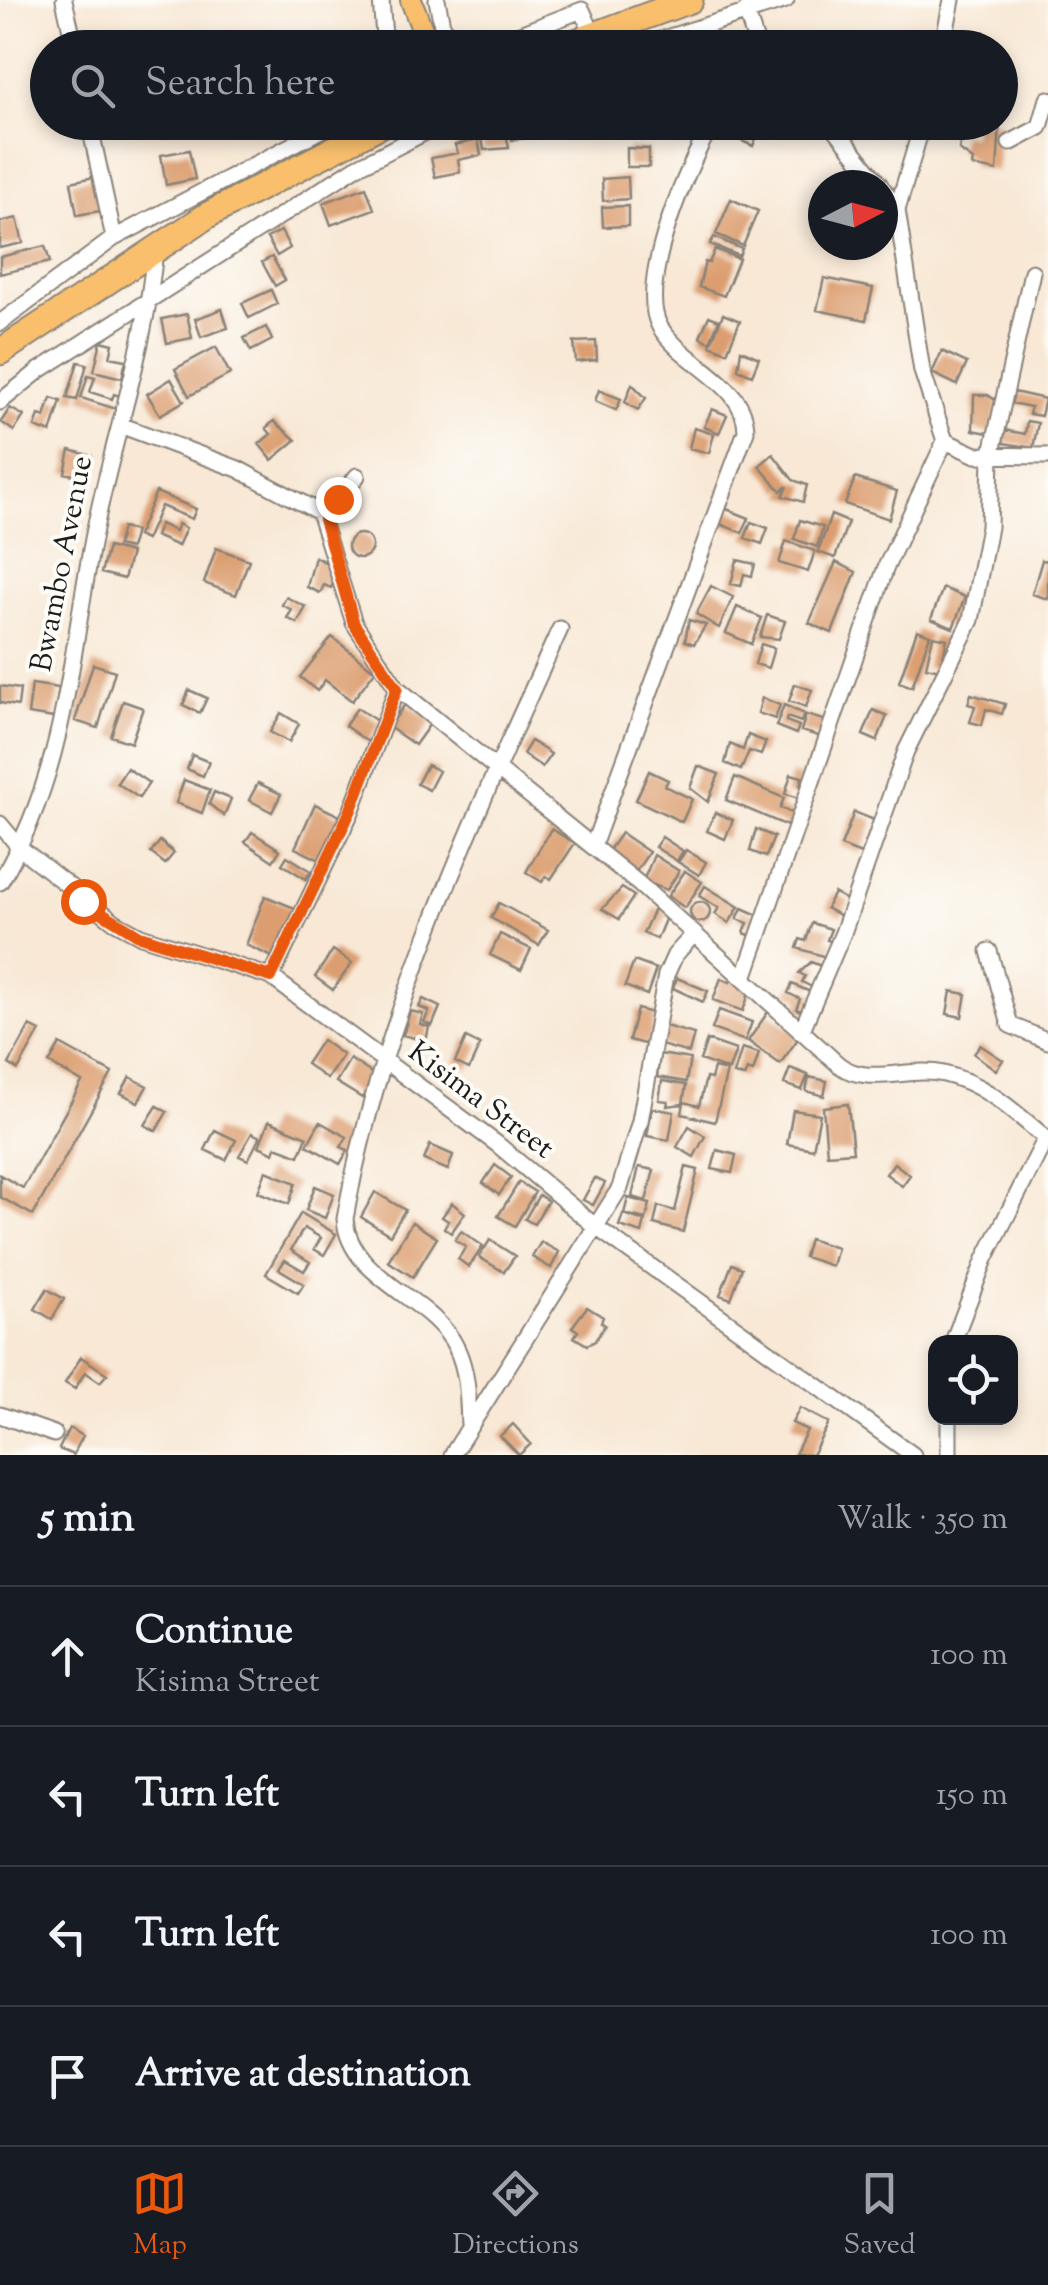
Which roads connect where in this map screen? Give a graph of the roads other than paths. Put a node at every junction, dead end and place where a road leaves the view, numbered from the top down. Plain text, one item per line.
1 (64, 0) edge
2 (381, 0) edge
3 (408, 0) edge
4 (437, 0) edge
5 (690, 0) edge
6 (786, 0) edge
7 (952, 0) edge
8 (746, 11) junction
9 (71, 30) edge
10 (383, 30) edge
11 (417, 30) edge
12 (446, 30) edge
13 (531, 30) edge
14 (591, 30) edge
15 (607, 30) edge
16 (689, 30) edge
17 (752, 30) edge
18 (946, 30) edge
19 (1048, 98) edge
20 (1018, 138) edge
21 (93, 140) edge
22 (302, 140) edge
23 (351, 140) edge
24 (410, 140) edge
25 (705, 140) edge
26 (844, 140) edge
27 (918, 140) edge
28 (1014, 140) edge
29 (1010, 142) dead end
30 (868, 170) edge
31 (898, 207) edge
32 (898, 216) edge
33 (114, 238) junction
34 (155, 249) junction
35 (1032, 272) dead end
36 (151, 301) junction
37 (0, 323) edge
38 (0, 352) edge
39 (0, 402) edge
40 (120, 425) junction
41 (946, 441) junction
42 (1048, 456) edge
43 (991, 457) junction
44 (357, 476) dead end
45 (324, 519) junction
46 (560, 629) dead end
47 (397, 688) junction
48 (495, 769) junction
49 (0, 824) edge
50 (593, 846) junction
51 (20, 848) junction
52 (0, 882) edge
53 (693, 934) junction
54 (988, 951) dead end
55 (271, 977) junction
56 (744, 978) junction
57 (802, 1032) junction
58 (1048, 1041) edge
59 (384, 1062) junction
60 (1047, 1139) edge
61 (596, 1227) junction
62 (956, 1335) edge
63 (0, 1415) edge
64 (470, 1425) junction
65 (949, 1425) edge
66 (54, 1434) dead end
67 (452, 1455) edge
68 (913, 1455) edge
69 (949, 1455) edge

1 - 9 street
2 - 10 street
3 - 11 main road
4 - 12 street
5 - 15 highway
6 - 8 street
7 - 18 street
8 - 16 street
8 - 17 street
13 - 14 street
19 - 20 street
21 - 33 street
22 - 33 street
23 - 34 highway
24 - 36 street
25 - 50 street
26 - 30 street
27 - 31 street
28 - 29 street
32 - 41 street
33 - 37 street
34 - 36 street, Bwambo Avenue
34 - 38 highway
35 - 43 street
36 - 39 street
36 - 40 street, Bwambo Avenue
40 - 45 street
40 - 51 street, Bwambo Avenue
41 - 43 street
41 - 56 street
42 - 43 street
43 - 57 street
44 - 45 street
45 - 47 street
46 - 48 street
47 - 48 street
47 - 55 street
48 - 50 street
48 - 59 street
49 - 51 street, Kisima Street
50 - 53 street
51 - 52 street, Bwambo Avenue
51 - 55 street, Kisima Street
53 - 56 street
53 - 61 street
54 - 58 street
55 - 59 street, Kisima Street
56 - 57 street
57 - 60 street
59 - 61 street, Kisima Street
59 - 64 street
60 - 62 street
61 - 64 street
61 - 68 street, Kisima Street
63 - 66 street
64 - 67 street
65 - 69 street

